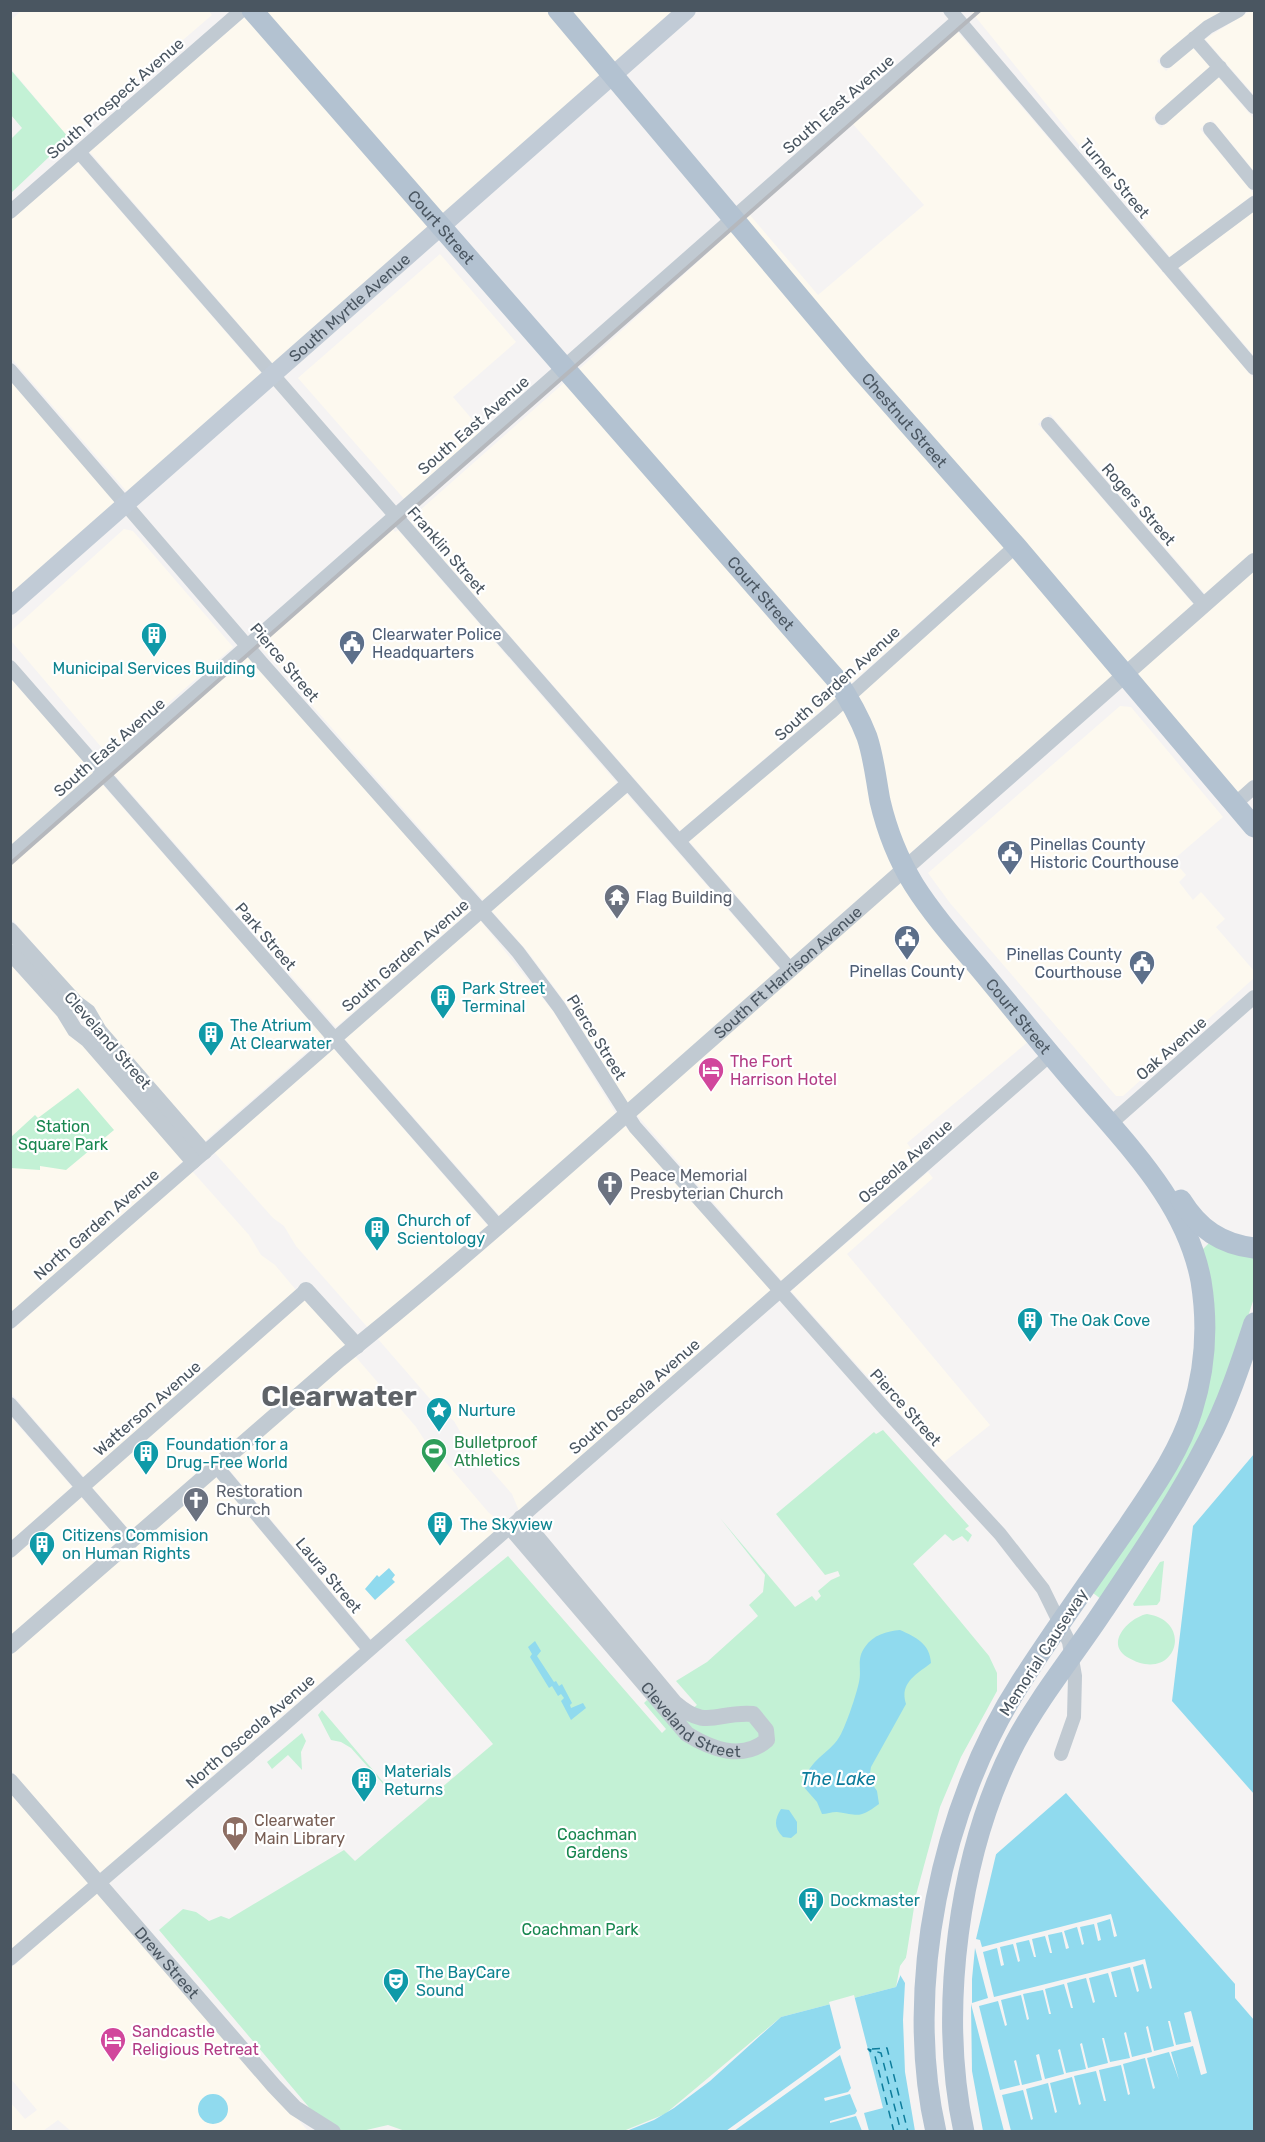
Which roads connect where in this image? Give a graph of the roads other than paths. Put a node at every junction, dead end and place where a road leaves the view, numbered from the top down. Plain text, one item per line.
1 (242, 10) edge
2 (252, 10) edge
3 (558, 10) edge
4 (687, 10) edge
5 (1239, 10) edge
6 (954, 15) edge
7 (1194, 39) junction
8 (1167, 61) dead end
9 (1220, 67) junction
10 (613, 77) junction
11 (1254, 107) edge
12 (1162, 118) dead end
13 (1210, 129) dead end
14 (79, 152) junction
15 (1254, 183) edge
16 (1254, 203) edge
17 (10, 212) edge
18 (733, 219) junction
19 (441, 227) junction
20 (1168, 267) junction
21 (564, 367) junction
22 (1254, 368) edge
23 (10, 370) edge
24 (273, 375) junction
25 (1048, 424) dead end
26 (127, 504) junction
27 (395, 516) junction
28 (1016, 546) junction
29 (1254, 561) edge
30 (1204, 605) junction
31 (10, 606) edge
32 (249, 645) junction
33 (10, 667) edge
34 (1125, 674) junction
35 (847, 696) junction
36 (103, 774) junction
37 (628, 783) junction
38 (1254, 787) edge
39 (1235, 804) junction
40 (1254, 826) edge
41 (679, 841) junction
42 (10, 855) edge
43 (904, 868) junction
44 (481, 910) junction
45 (10, 930) edge
46 (10, 952) edge
47 (790, 969) junction
48 (1254, 997) edge
49 (334, 1039) junction
50 (1050, 1055) junction
51 (626, 1115) junction
52 (1110, 1124) junction
53 (199, 1156) junction
54 (499, 1227) junction
55 (1185, 1229) joint
56 (1254, 1248) edge
57 (306, 1290) joint
58 (781, 1291) junction
59 (10, 1322) edge
60 (1254, 1323) edge
61 (362, 1343) junction
62 (10, 1404) edge
63 (218, 1467) junction
64 (82, 1487) junction
65 (516, 1522) junction
66 (130, 1542) junction
67 (10, 1551) edge
68 (10, 1646) edge
69 (369, 1649) junction
70 (711, 1718) junction
71 (711, 1746) junction
72 (1061, 1754) dead end
73 (10, 1781) edge
74 (99, 1883) junction
75 (10, 1959) edge
76 (333, 2132) edge
77 (936, 2132) edge
78 (964, 2132) edge

1 - 14 street, South Prospect Avenue
2 - 19 main road, Court Street
3 - 10 main road, Chestnut Street
4 - 10 main road, South Myrtle Avenue
5 - 7 street
6 - 18 street, South East Avenue
6 - 20 street, Turner Street
7 - 8 street
7 - 9 street
9 - 11 street
9 - 12 street
10 - 18 main road, Chestnut Street
10 - 19 main road, South Myrtle Avenue
13 - 15 street
14 - 17 street, South Prospect Avenue
14 - 24 street, Franklin Street
16 - 20 street
18 - 21 street, South East Avenue
18 - 28 main road, Chestnut Street
19 - 21 main road, Court Street
19 - 24 main road, South Myrtle Avenue
20 - 22 street, Turner Street
21 - 27 street, South East Avenue
21 - 35 main road, Court Street
23 - 26 street, Pierce Street
24 - 26 main road, South Myrtle Avenue
24 - 27 street, Franklin Street
25 - 30 street, Rogers Street
26 - 31 main road, South Myrtle Avenue
26 - 32 street, Pierce Street
27 - 32 street, South East Avenue
27 - 37 street, Franklin Street
28 - 34 main road, Chestnut Street
28 - 35 street, South Garden Avenue
29 - 30 street, South Ft Harrison Avenue
30 - 34 street, South Ft Harrison Avenue
32 - 36 street, South East Avenue
32 - 44 street, Pierce Street
33 - 36 street, Park Street
34 - 39 main road, Chestnut Street
34 - 43 street, South Ft Harrison Avenue
35 - 41 street, South Garden Avenue
35 - 43 main road, Court Street
36 - 42 street, South East Avenue
36 - 49 street, Park Street
37 - 41 street, Franklin Street
37 - 44 street, South Garden Avenue
38 - 39 street
39 - 40 main road, Chestnut Street
41 - 47 street, Franklin Street
43 - 47 street, South Ft Harrison Avenue
43 - 50 main road, Court Street
44 - 49 street, South Garden Avenue
44 - 51 street, Pierce Street
45 - 53 street, Cleveland Street
46 - 53 street, Cleveland Street
47 - 51 street, South Ft Harrison Avenue
48 - 52 street, Oak Avenue
49 - 53 street, South Garden Avenue
49 - 54 street, Park Street
50 - 52 main road, Court Street
50 - 58 street, Osceola Avenue
51 - 54 street, South Ft Harrison Avenue
51 - 58 street, Pierce Street
52 - 55 main road, Court Street
52 - 56 main road
53 - 59 street, North Garden Avenue
54 - 61 street, South Ft Harrison Avenue
55 - 77 main road, Memorial Causeway
57 - 61 street
57 - 64 street, Watterson Avenue
58 - 65 street, South Osceola Avenue
58 - 72 street, Pierce Street
60 - 78 main road, Memorial Causeway
61 - 63 street, South Ft Harrison Avenue
62 - 64 street
63 - 66 street, South Ft Harrison Avenue
63 - 69 street, Laura Street
64 - 66 street
64 - 67 street, Watterson Avenue
65 - 69 street, North Osceola Avenue
65 - 70 street, Cleveland Street
65 - 71 street, Cleveland Street
66 - 68 street, South Ft Harrison Avenue
69 - 74 street, North Osceola Avenue
70 - 71 street
70 - 71 street, Cleveland Street
73 - 74 street, Drew Street
74 - 75 street, North Osceola Avenue
74 - 76 street, Drew Street

